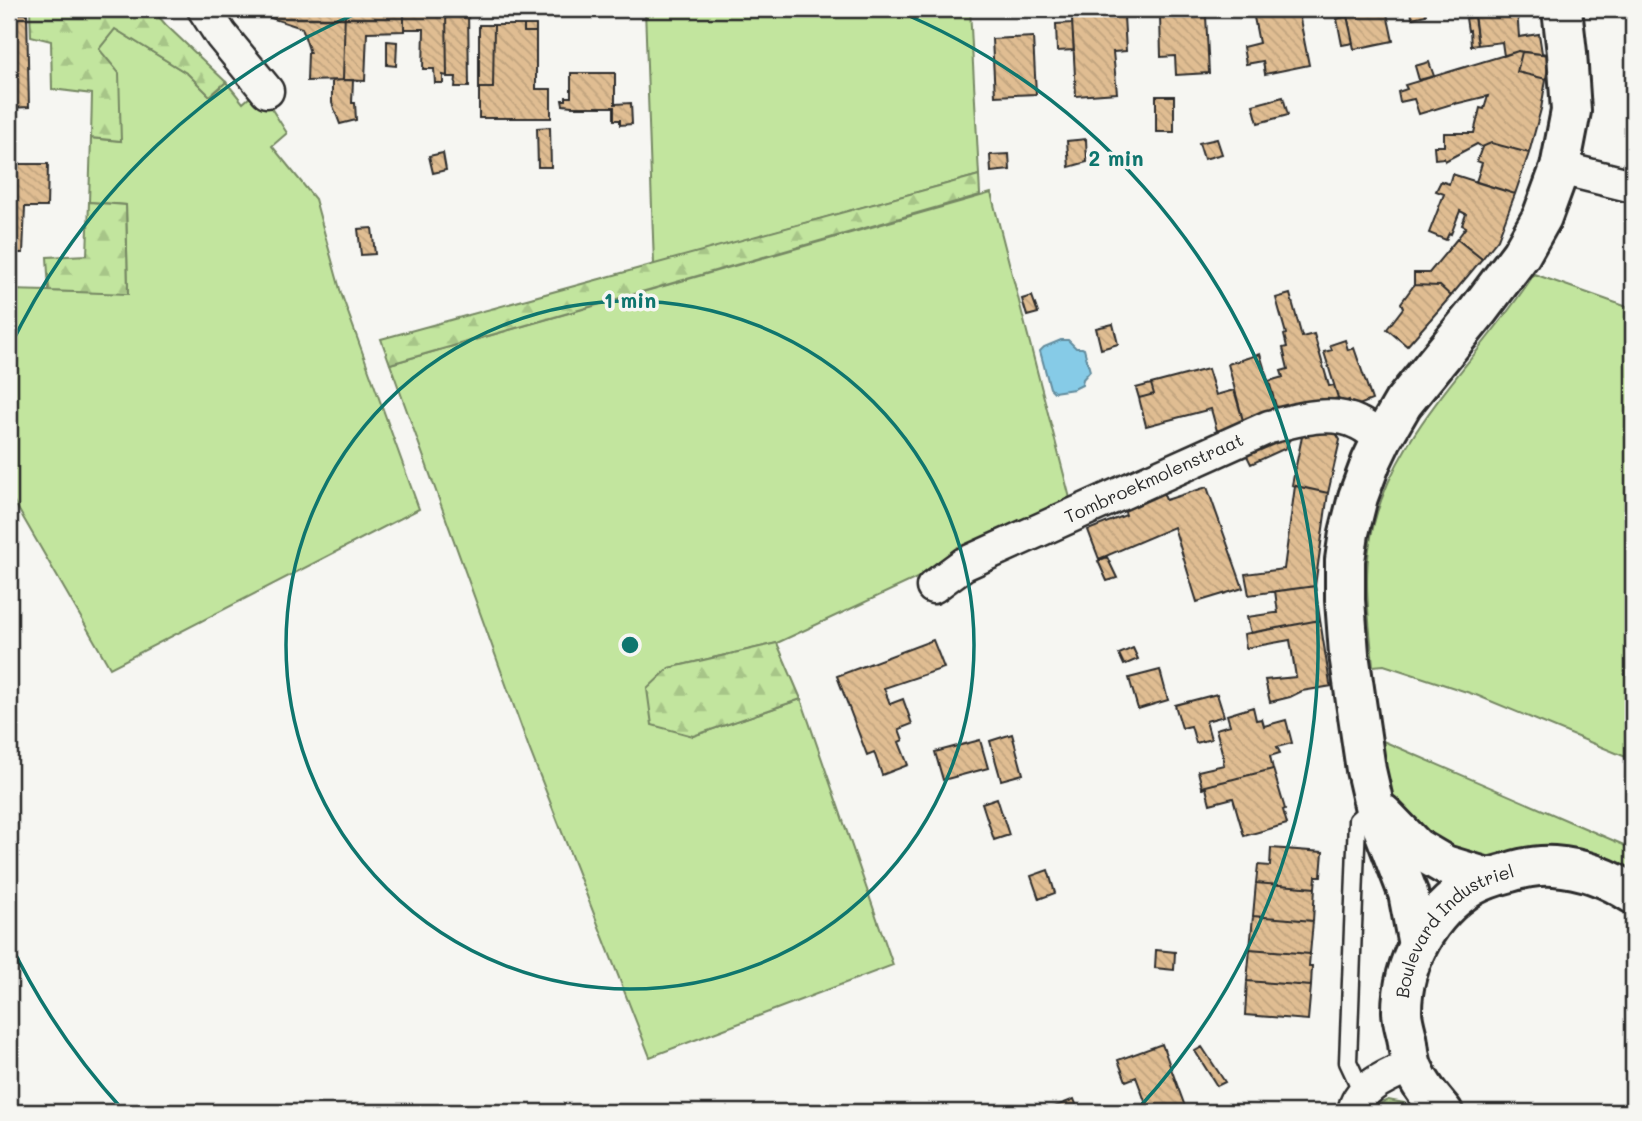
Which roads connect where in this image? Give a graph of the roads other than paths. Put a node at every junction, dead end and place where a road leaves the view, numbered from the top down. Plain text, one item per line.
1 (204, 9) edge
2 (1562, 9) edge
3 (267, 91) dead end
4 (1560, 168) junction
5 (1633, 186) edge
6 (1382, 439) junction
7 (933, 587) dead end
8 (1374, 805) junction
9 (1488, 878) junction
10 (1633, 894) edge
11 (1418, 945) junction
12 (1412, 1065) junction
13 (1359, 1103) edge
14 (1443, 1112) edge

1 - 3 street
2 - 4 street
4 - 5 street
4 - 6 street
6 - 7 street, Tombroekmolenstraat
6 - 8 street
8 - 9 street
8 - 11 street
8 - 13 lane
9 - 10 street, Boulevard Industriel
9 - 11 street, Boulevard Industriel
11 - 12 street, Boulevard Industriel
12 - 13 street
12 - 14 street, Boulevard Industriel

